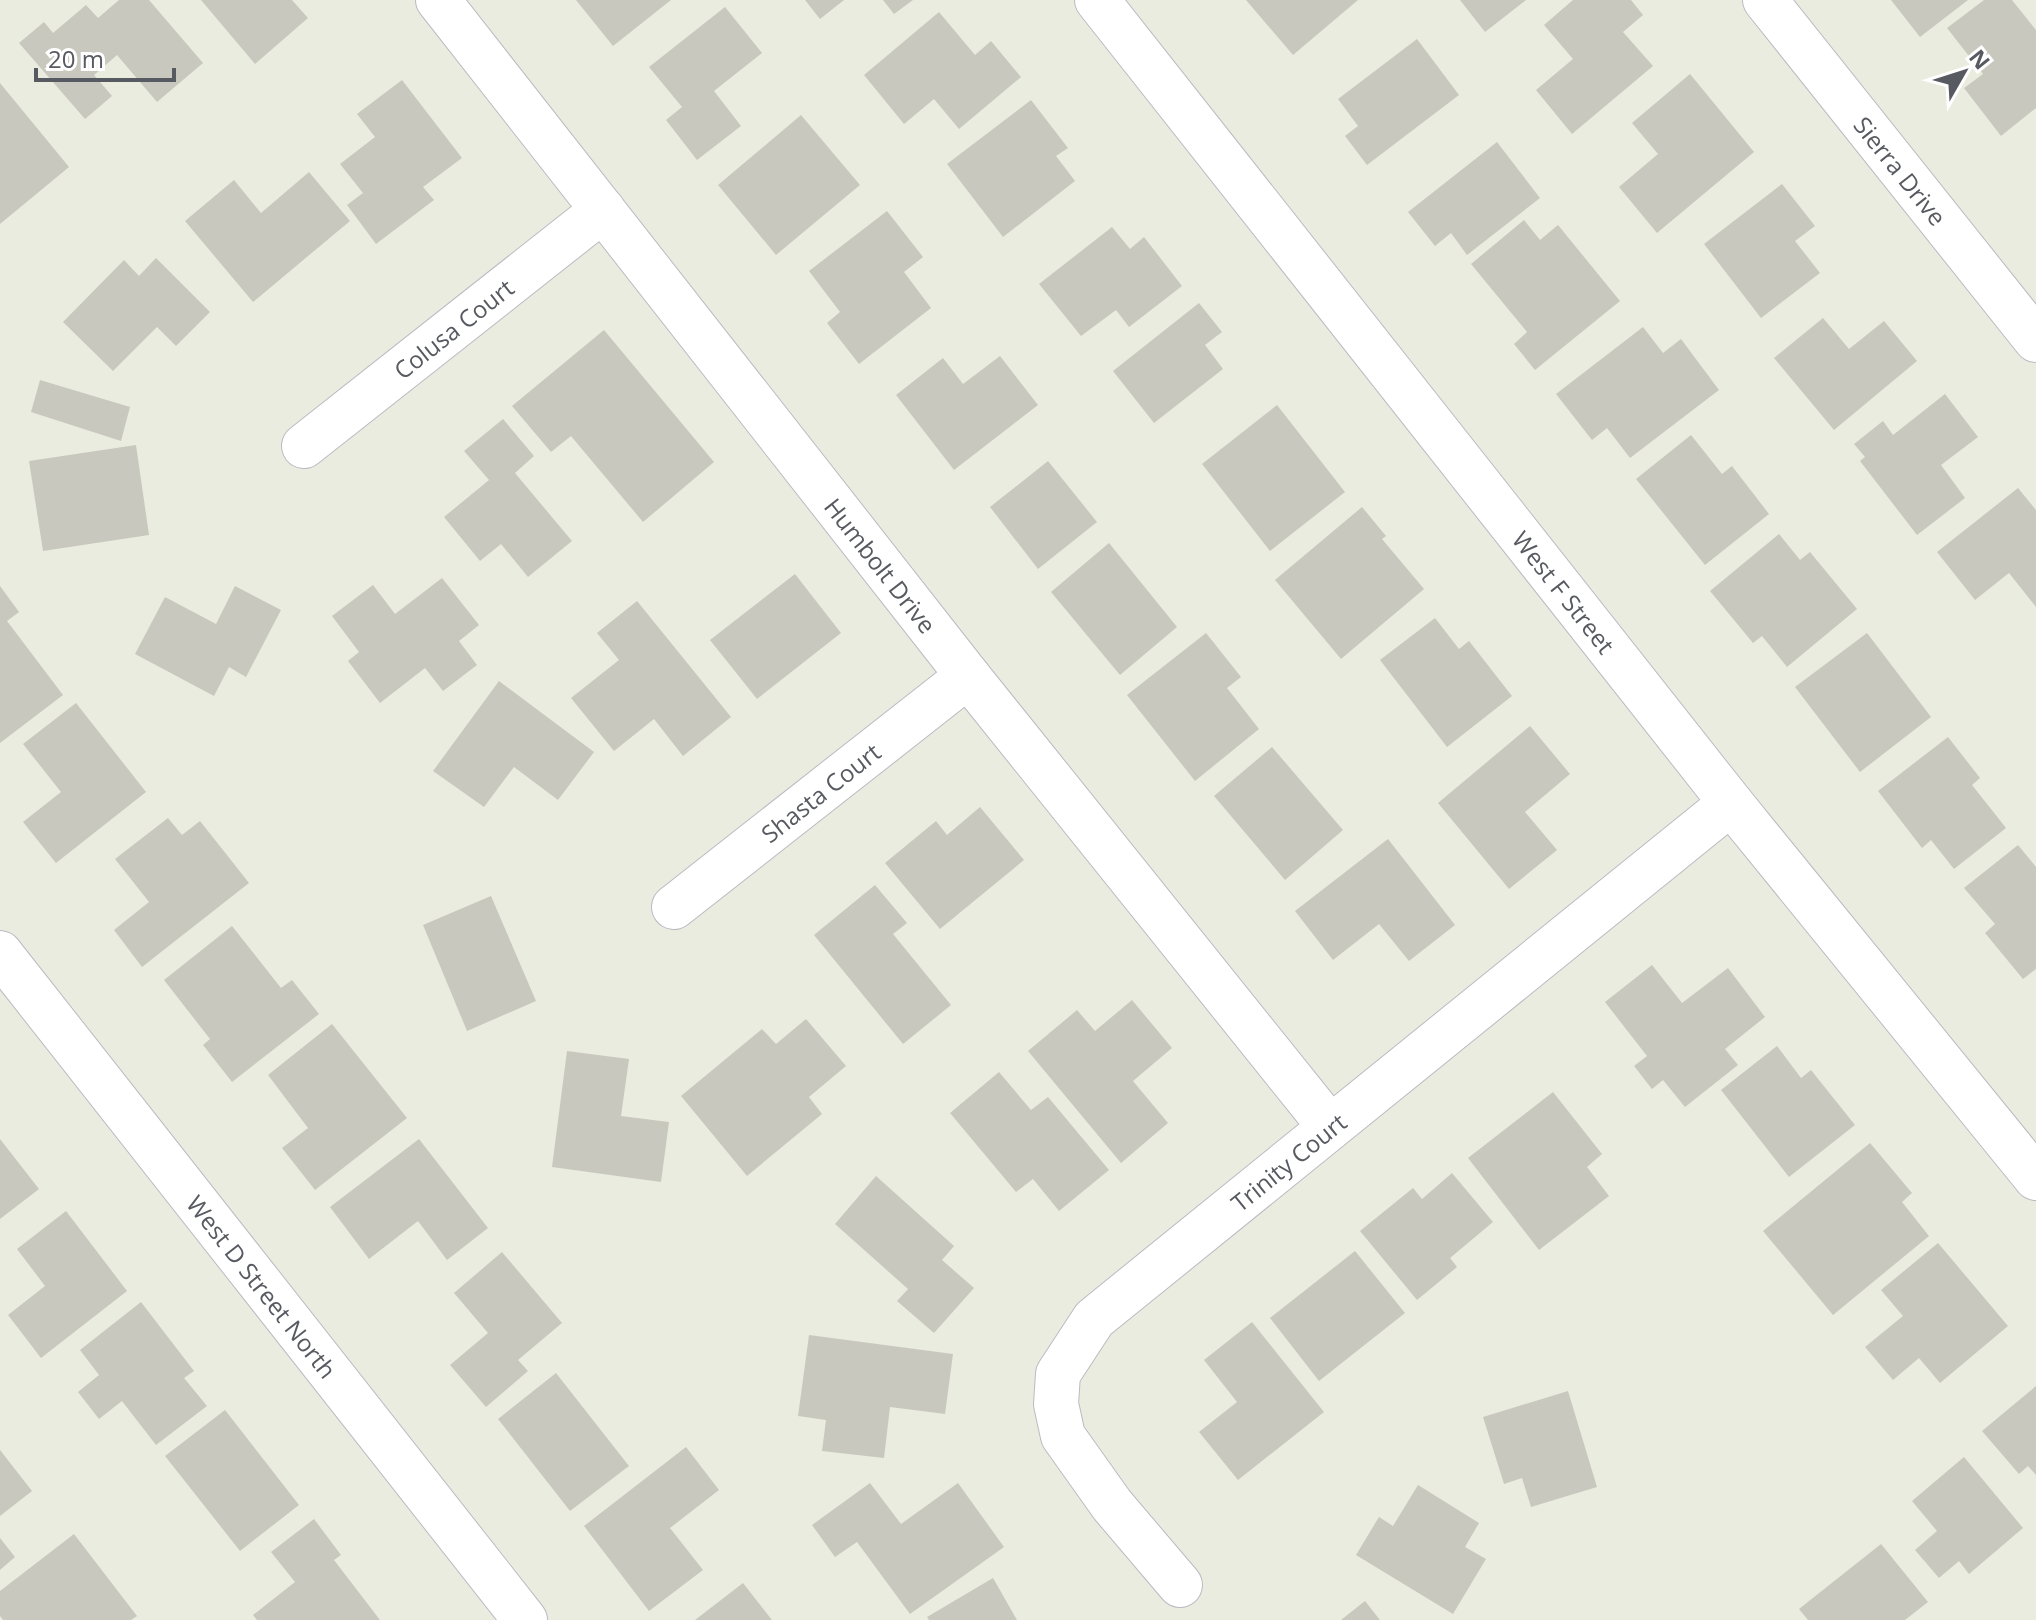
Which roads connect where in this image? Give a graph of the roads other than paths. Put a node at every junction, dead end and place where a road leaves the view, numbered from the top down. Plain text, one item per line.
1 (438, 0) edge
2 (1097, 0) edge
3 (1765, 0) edge
4 (603, 210) junction
5 (2036, 340) edge
6 (304, 446) dead end
7 (968, 676) junction
8 (1731, 803) junction
9 (674, 907) dead end
10 (0, 953) edge
11 (1330, 1127) junction
12 (2036, 1178) edge
13 (1180, 1585) dead end
14 (525, 1620) edge

1 - 4 street, Humbolt Drive
2 - 8 street, West F Street
3 - 5 street, Sierra Drive
4 - 6 street, Colusa Court
4 - 7 street, Humbolt Drive
7 - 9 street, Shasta Court
7 - 11 street, Humbolt Drive
8 - 11 street, Trinity Court
8 - 12 street, West F Street
10 - 14 street, West D Street North
11 - 13 street, Trinity Court

